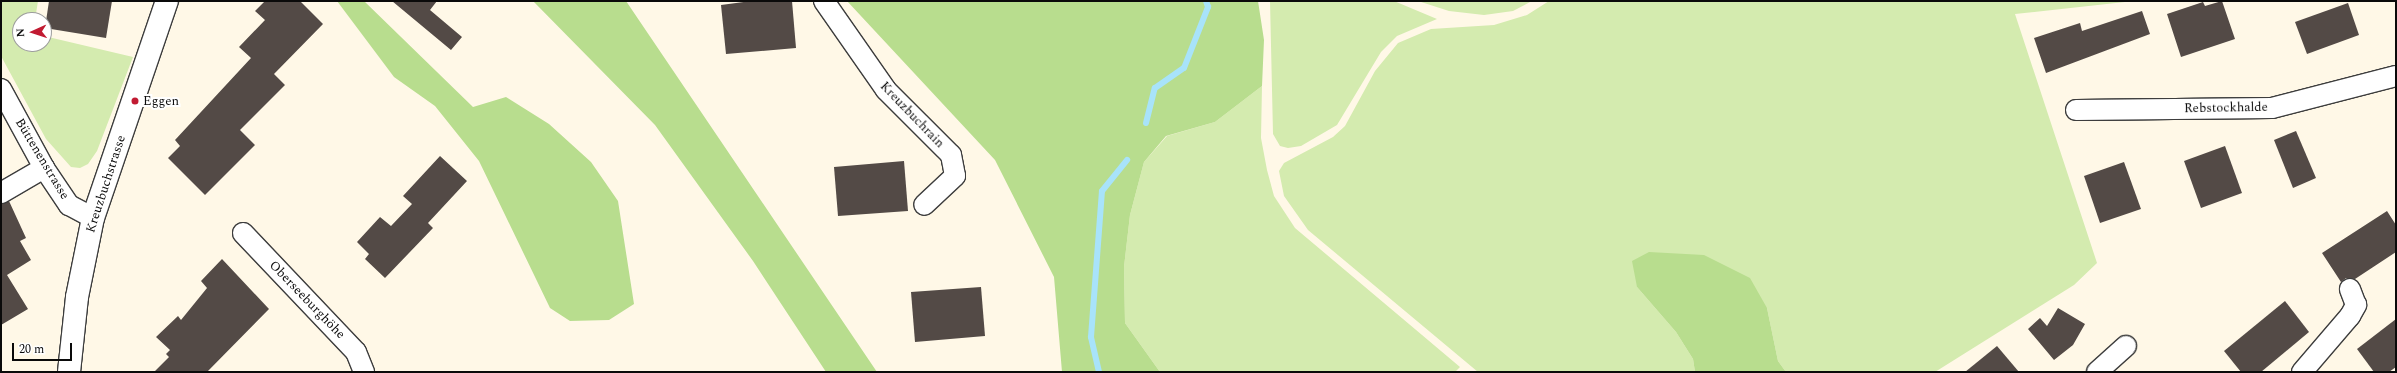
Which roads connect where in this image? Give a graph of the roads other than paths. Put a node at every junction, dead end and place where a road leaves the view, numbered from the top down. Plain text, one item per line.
1 (167, 1) edge
2 (824, 1) edge
3 (2396, 76) edge
4 (1, 89) edge
5 (2076, 110) dead end
6 (44, 168) junction
7 (1, 193) edge
8 (924, 205) dead end
9 (93, 218) junction
10 (243, 233) dead end
11 (2350, 289) dead end
12 (2126, 346) dead end
13 (69, 372) edge
14 (364, 372) edge
15 (2097, 372) edge
16 (2302, 372) edge

1 - 9 street, Kreuzbuchstrasse
2 - 8 street, Kreuzbuchrain
3 - 5 street, Rebstockhalde
4 - 6 street, Büttenenstrasse
6 - 7 street
6 - 9 street, Büttenenstrasse
9 - 13 street, Kreuzbuchstrasse
10 - 14 street, Oberseeburghöhe
11 - 16 street
12 - 15 street

